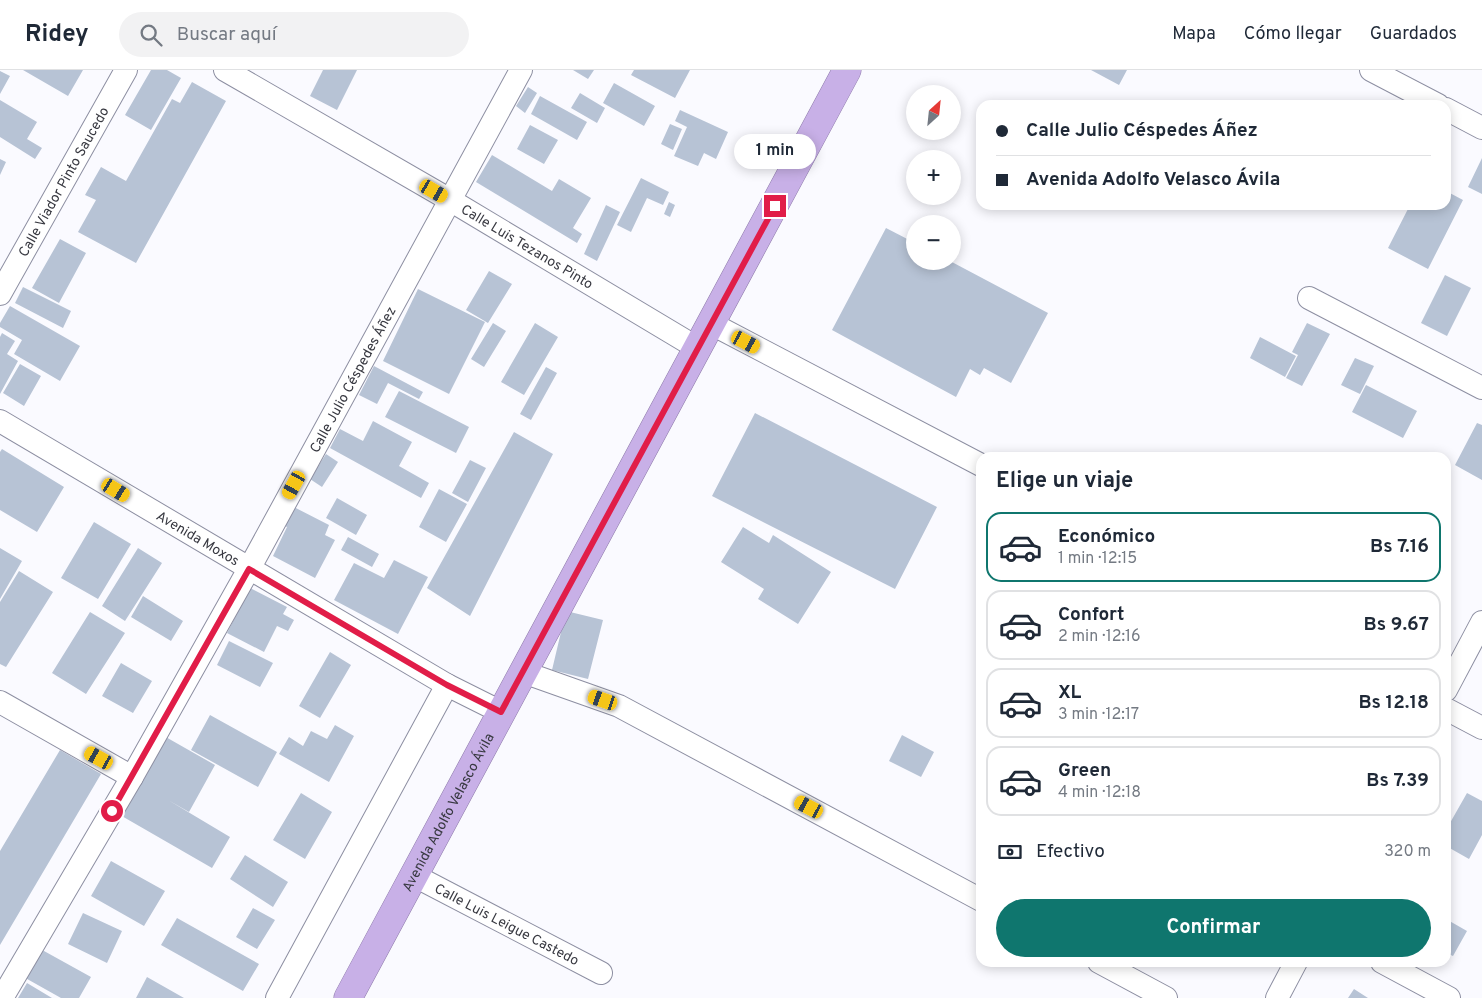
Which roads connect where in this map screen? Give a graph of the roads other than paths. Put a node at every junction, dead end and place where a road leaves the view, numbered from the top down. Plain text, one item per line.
1 (126, 70) edge
2 (225, 70) edge
3 (521, 70) edge
4 (847, 70) edge
5 (1371, 70) edge
6 (1428, 100) edge
7 (1451, 112) edge
8 (1482, 128) edge
9 (450, 200) junction
10 (0, 294) edge
11 (1309, 298) dead end
12 (712, 324) junction
13 (699, 349) junction
14 (1482, 388) edge
15 (0, 421) edge
16 (976, 462) edge
17 (249, 569) junction
18 (1482, 622) edge
19 (522, 672) junction
20 (1451, 681) edge
21 (447, 685) junction
22 (0, 702) edge
23 (501, 712) junction
24 (1451, 712) edge
25 (1482, 728) edge
26 (132, 776) junction
27 (414, 875) junction
28 (976, 897) edge
29 (1108, 967) edge
30 (1293, 967) edge
31 (1391, 967) edge
32 (601, 973) dead end
33 (4, 985) edge
34 (277, 998) edge
35 (348, 998) edge
36 (1166, 998) edge
37 (1277, 998) edge
38 (1449, 998) edge

1 - 10 street, Calle Viador Pinto Saucedo
2 - 9 street, Calle Luis Tezanos Pinto
3 - 9 street, Calle Julio Céspedes Áñez
4 - 12 highway, Avenida Adolfo Velasco Ávila
5 - 6 street
7 - 8 street
9 - 13 street, Calle Luis Tezanos Pinto
9 - 17 street, Calle Julio Céspedes Áñez
11 - 14 street
12 - 13 highway, Avenida Adolfo Velasco Ávila
12 - 16 street
13 - 19 highway, Avenida Adolfo Velasco Ávila
15 - 17 street, Avenida Moxos
17 - 21 street, Avenida Moxos
17 - 26 street, Calle Julio Céspedes Áñez
18 - 20 street
19 - 23 highway, Avenida Adolfo Velasco Ávila
19 - 28 street
21 - 23 street, Avenida Moxos
21 - 34 street
22 - 26 street
23 - 27 highway, Avenida Adolfo Velasco Ávila
24 - 25 street
26 - 33 street, Calle Julio Céspedes Áñez
27 - 32 street, Calle Luis Leigue Castedo
27 - 35 highway, Avenida Adolfo Velasco Ávila
29 - 36 street
30 - 37 street
31 - 38 street

